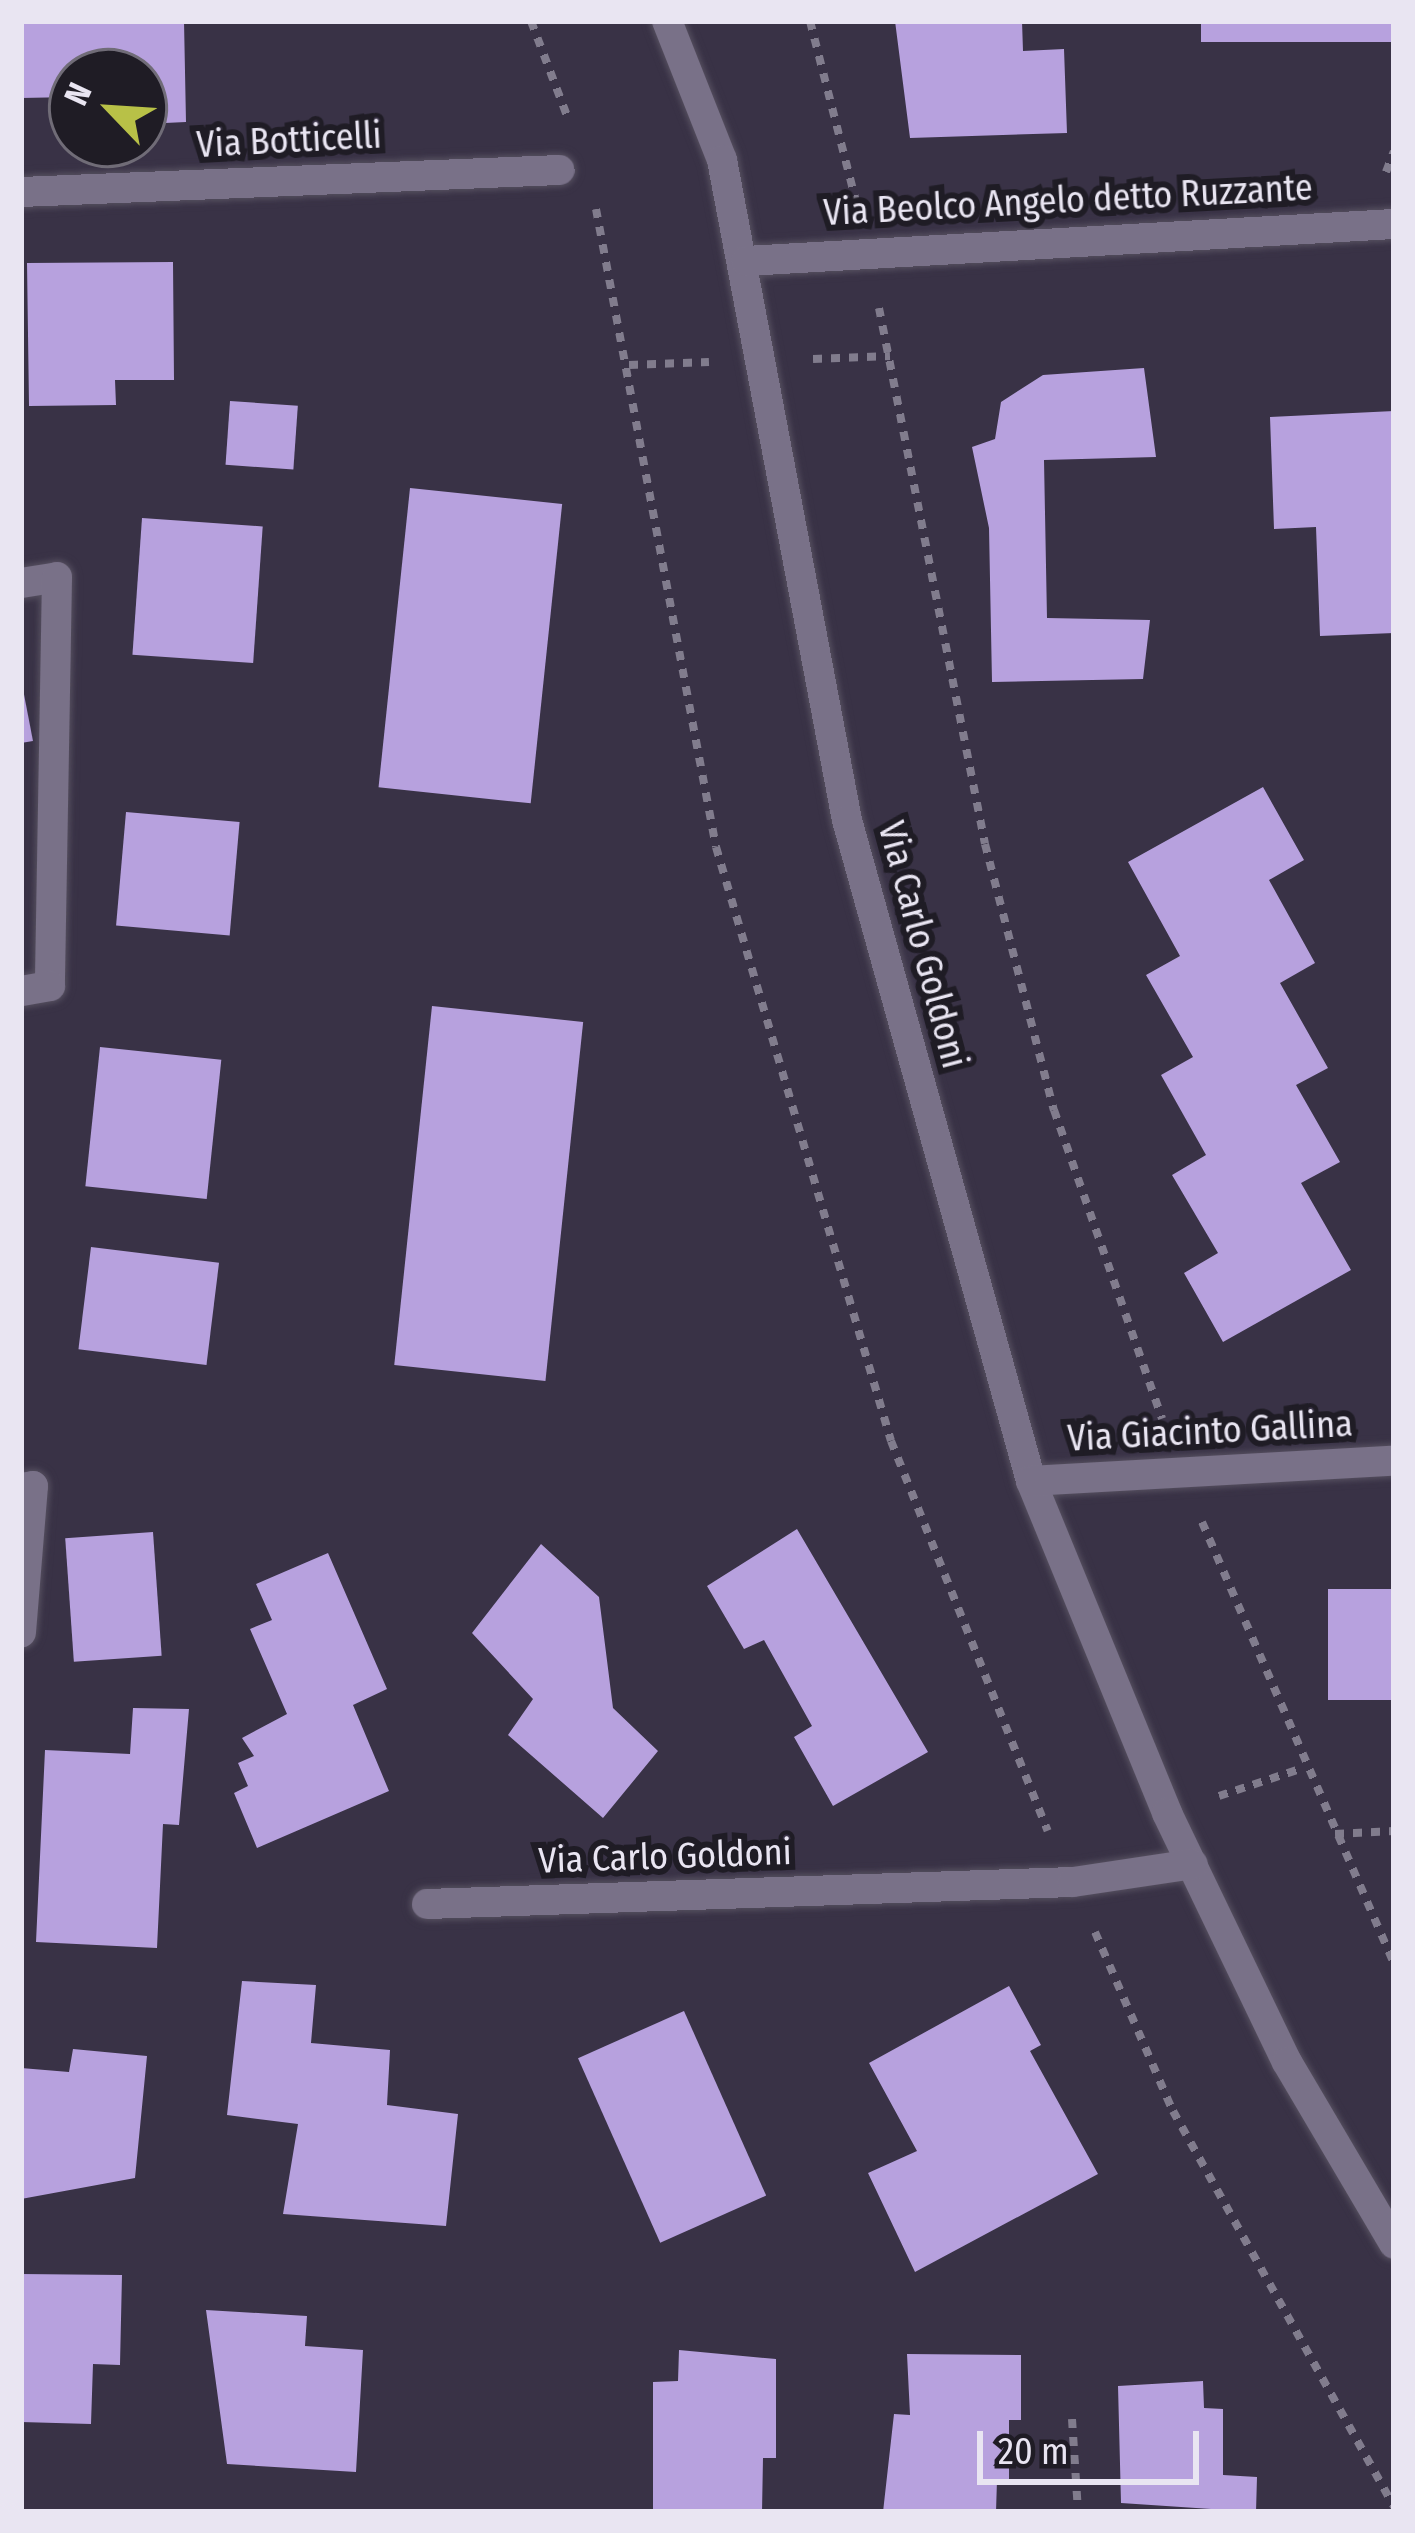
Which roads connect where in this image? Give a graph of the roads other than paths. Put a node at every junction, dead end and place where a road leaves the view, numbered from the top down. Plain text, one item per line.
1 (667, 21) edge
2 (560, 170) dead end
3 (21, 192) edge
4 (1394, 224) edge
5 (746, 261) junction
6 (21, 583) edge
7 (21, 991) edge
8 (1394, 1461) edge
9 (1031, 1480) junction
10 (27, 1487) edge
11 (21, 1633) edge
12 (1192, 1864) junction
13 (427, 1904) dead end
14 (1394, 2244) edge

1 - 5 street, Via Carlo Goldoni
2 - 3 street, Via Botticelli
4 - 5 street, Via Beolco Angelo detto Ruzzante
5 - 9 street, Via Carlo Goldoni
6 - 7 street
8 - 9 street, Via Giacinto Gallina
9 - 12 street, Via Carlo Goldoni
10 - 11 street
12 - 13 street, Via Carlo Goldoni
12 - 14 street, Via Carlo Goldoni

